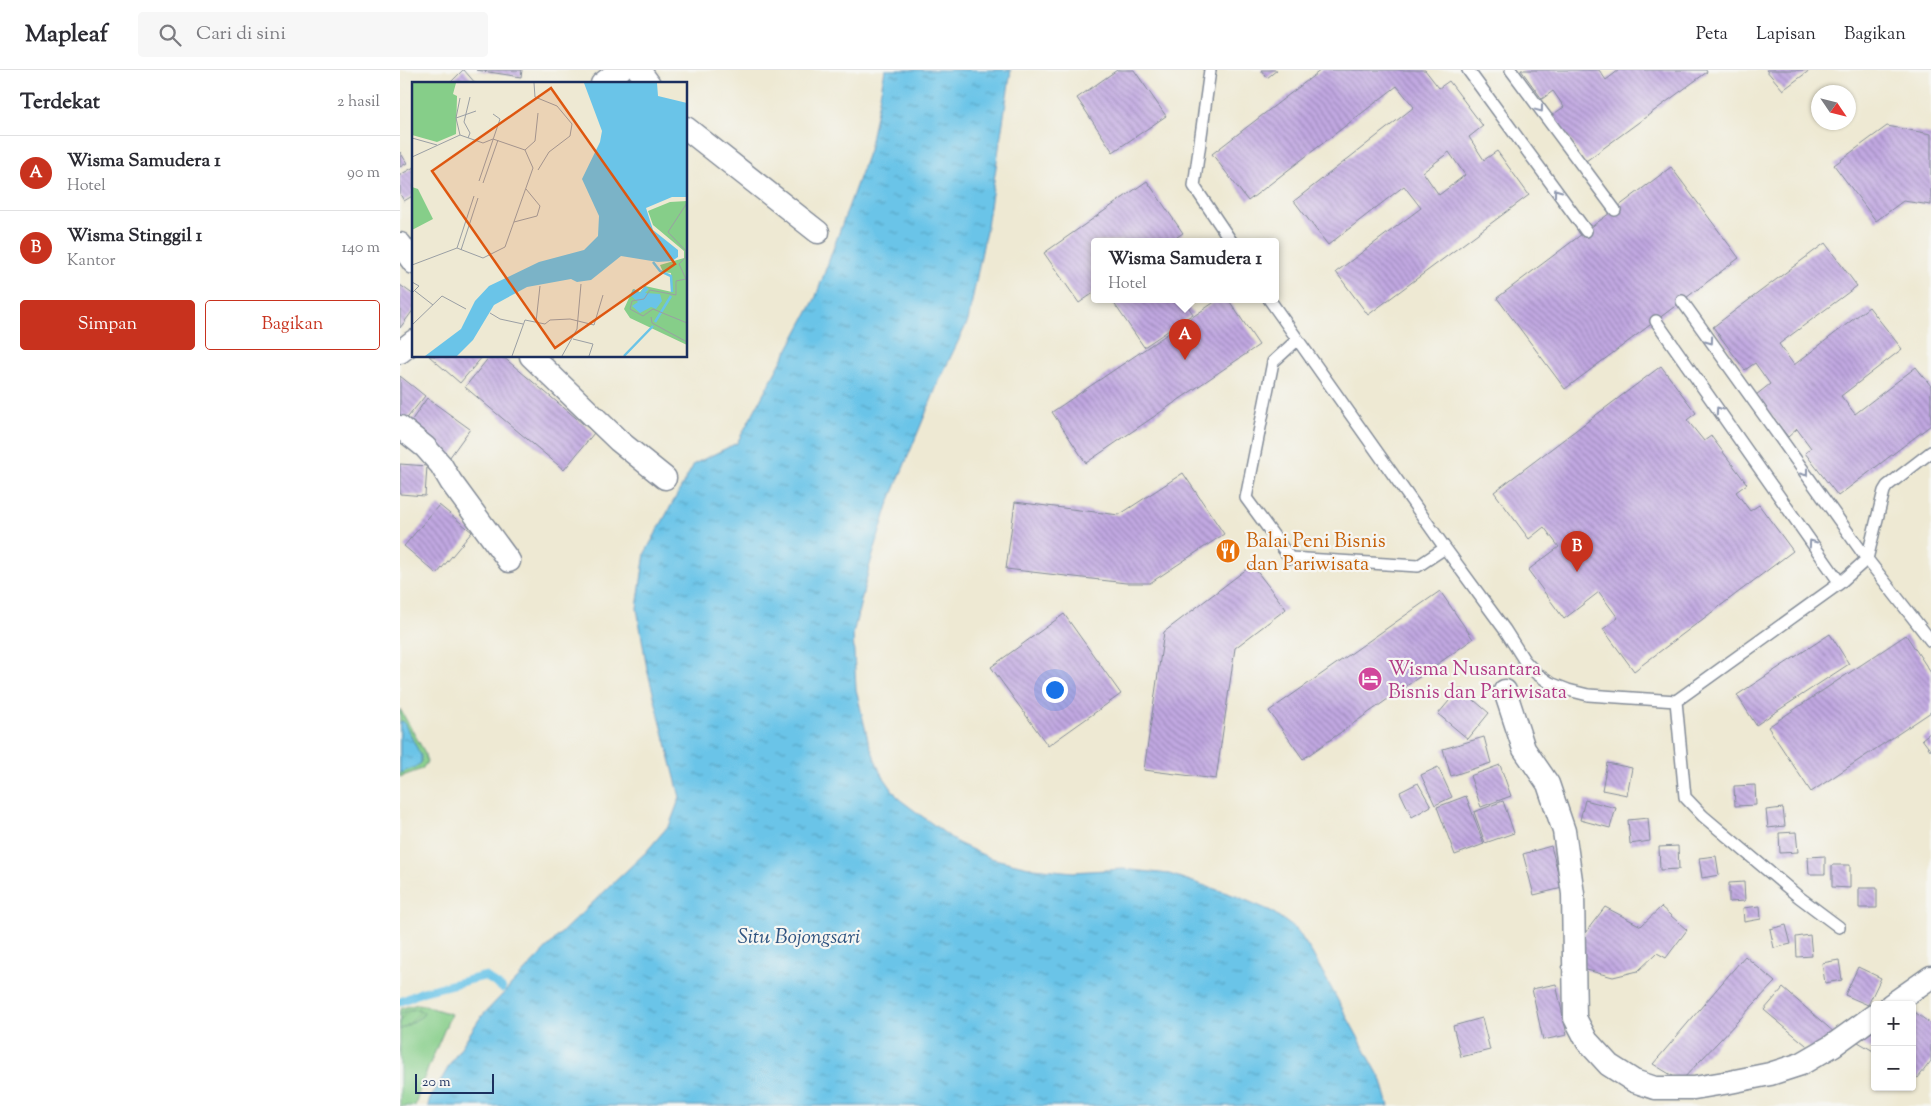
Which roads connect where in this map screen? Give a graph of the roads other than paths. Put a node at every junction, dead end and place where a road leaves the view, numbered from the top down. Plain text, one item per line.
1 (620, 70) edge
2 (639, 70) edge
3 (1210, 70) edge
4 (1468, 70) edge
5 (1511, 70) edge
6 (605, 82) edge
7 (648, 82) edge
8 (688, 130) edge
9 (1615, 210) dead end
10 (1586, 231) dead end
11 (818, 232) dead end
12 (1229, 238) edge
13 (400, 244) edge
14 (412, 260) edge
15 (1682, 301) dead end
16 (1272, 303) edge
17 (1656, 321) dead end
18 (1297, 340) junction
19 (412, 343) edge
20 (400, 352) edge
21 (533, 358) edge
22 (400, 427) edge
23 (1931, 452) edge
24 (665, 478) dead end
25 (1444, 548) junction
26 (1867, 559) junction
27 (509, 561) dead end
28 (1840, 583) junction
29 (1931, 641) edge
30 (1505, 691) dead end
31 (1676, 701) junction
32 (1838, 927) dead end
33 (1931, 977) edge
34 (1897, 1001) edge
35 (1871, 1018) edge

1 - 6 street
2 - 7 street
3 - 12 lane
10 -> 4 lane
5 -> 9 lane
8 - 11 street
13 - 14 street
15 -> 26 lane
16 - 18 lane
28 -> 17 lane
18 - 25 lane
18 - 25 lane
19 - 20 street
21 - 24 street
22 - 27 street
23 - 26 lane
25 - 31 lane
26 - 28 lane
26 - 29 lane
28 - 31 lane
30 - 35 street
31 - 32 lane
33 - 34 street

